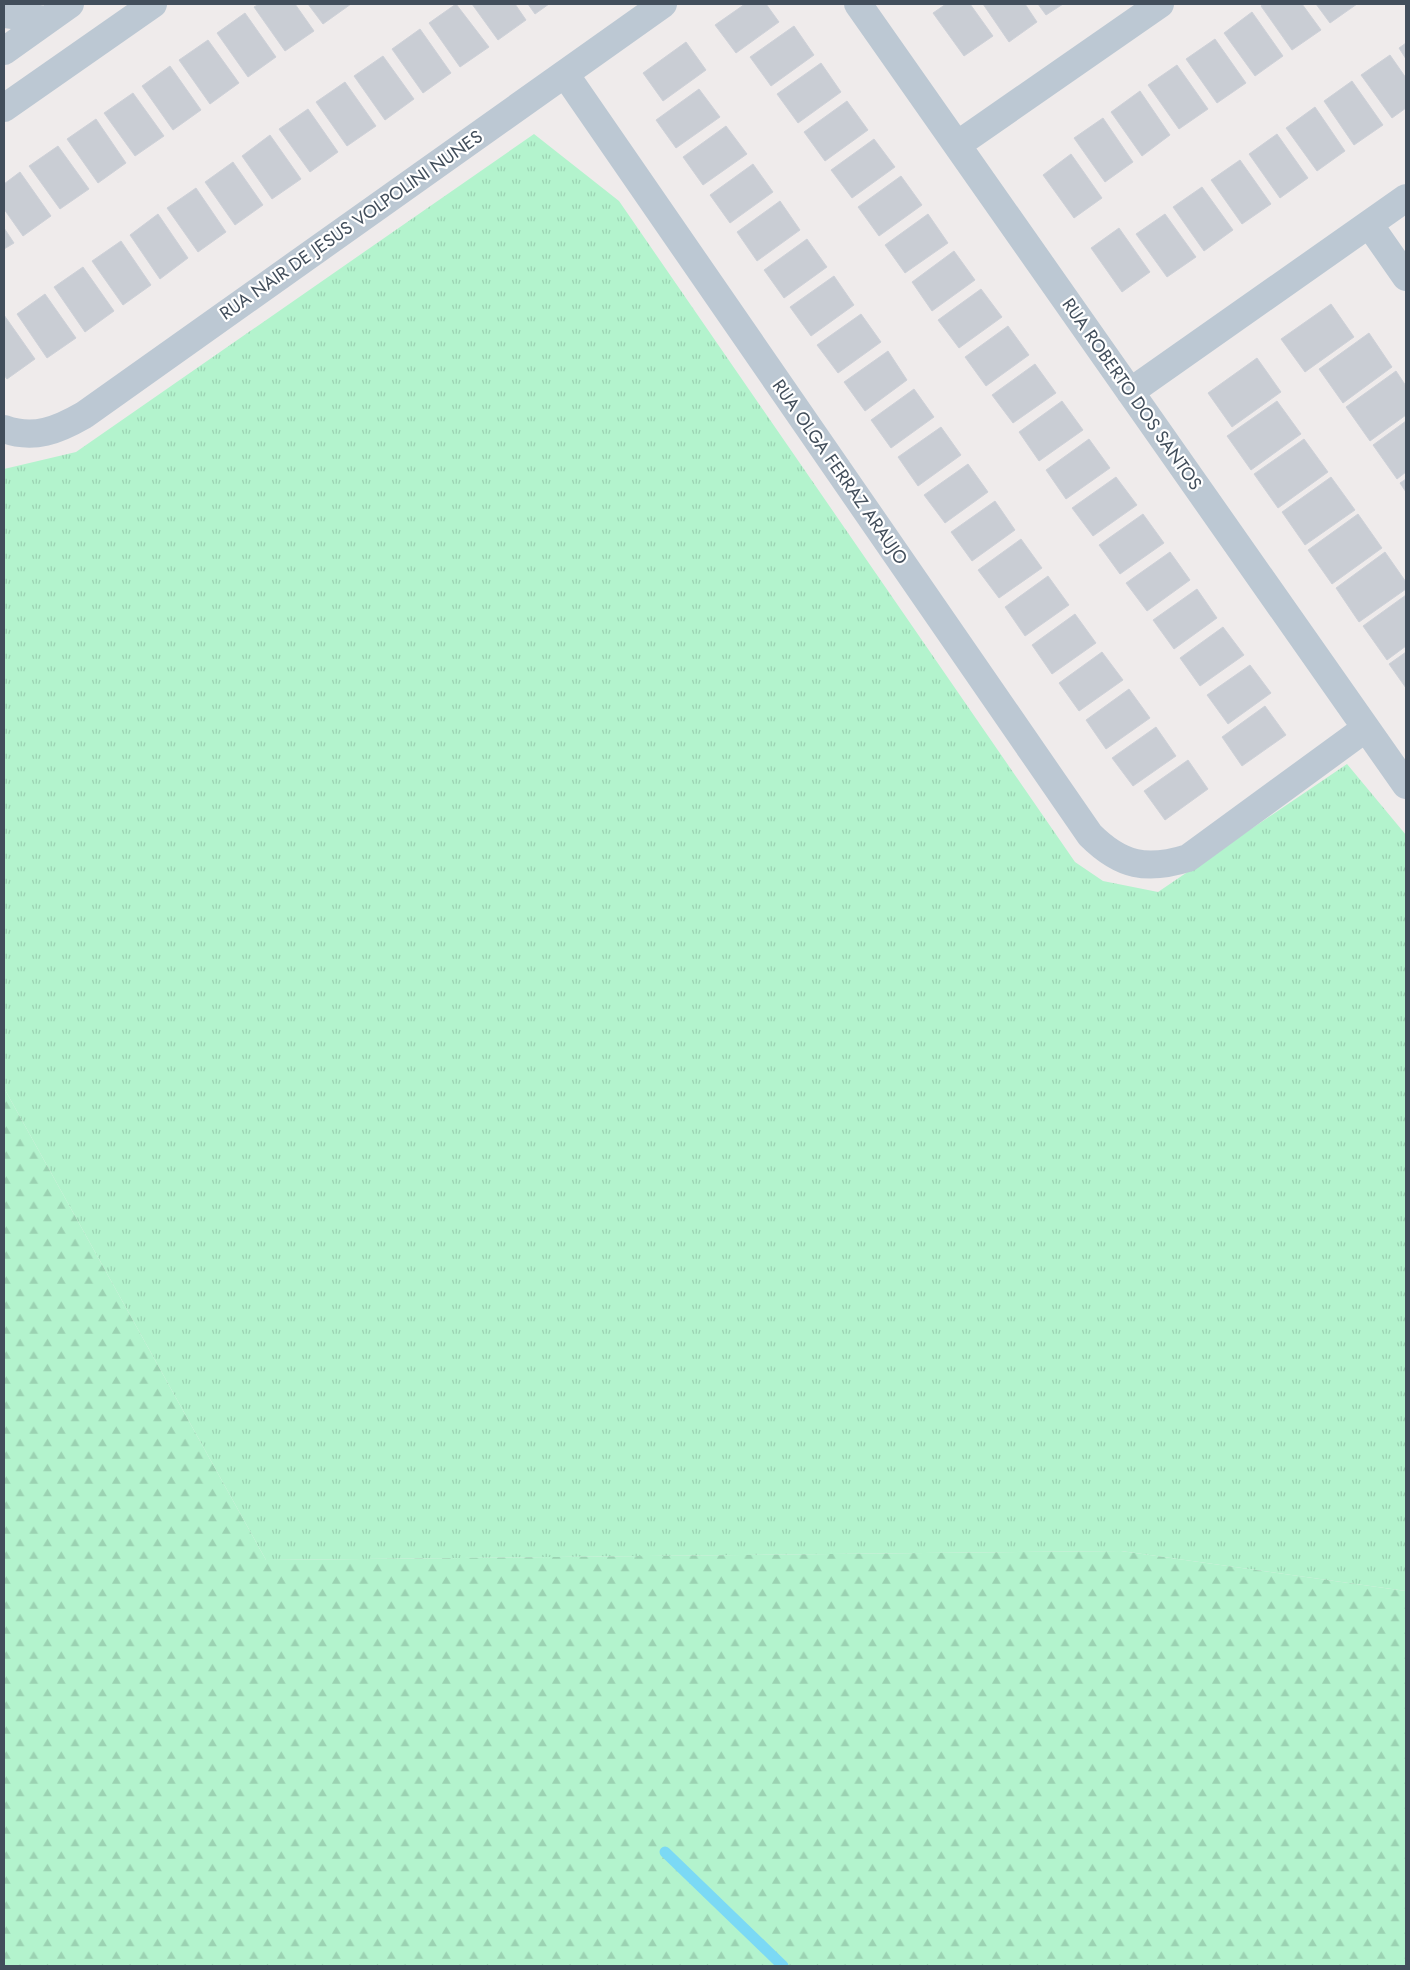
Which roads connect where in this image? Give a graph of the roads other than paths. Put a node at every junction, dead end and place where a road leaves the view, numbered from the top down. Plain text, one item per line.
1 (70, 4) edge
2 (153, 4) edge
3 (663, 4) edge
4 (858, 4) edge
5 (1160, 4) edge
6 (4, 14) edge
7 (47, 20) junction
8 (4, 51) edge
9 (565, 74) junction
10 (4, 108) edge
11 (958, 145) junction
12 (1406, 198) edge
13 (1370, 224) junction
14 (1406, 277) edge
15 (1130, 392) junction
16 (4, 429) edge
17 (1366, 728) junction
18 (1406, 785) edge

1 - 7 street
2 - 10 street
3 - 9 street, RUA NAIR DE JESUS VOLPOLINI NUNES
4 - 11 street, RUA ROBERTO DOS SANTOS
5 - 11 street
6 - 7 street
7 - 8 street
9 - 16 street, RUA NAIR DE JESUS VOLPOLINI NUNES
9 - 17 street, RUA OLGA FERRAZ ARAUJO
11 - 15 street, RUA ROBERTO DOS SANTOS
12 - 13 street
13 - 14 street
13 - 15 street
15 - 17 street, RUA ROBERTO DOS SANTOS
17 - 18 street, RUA ROBERTO DOS SANTOS

